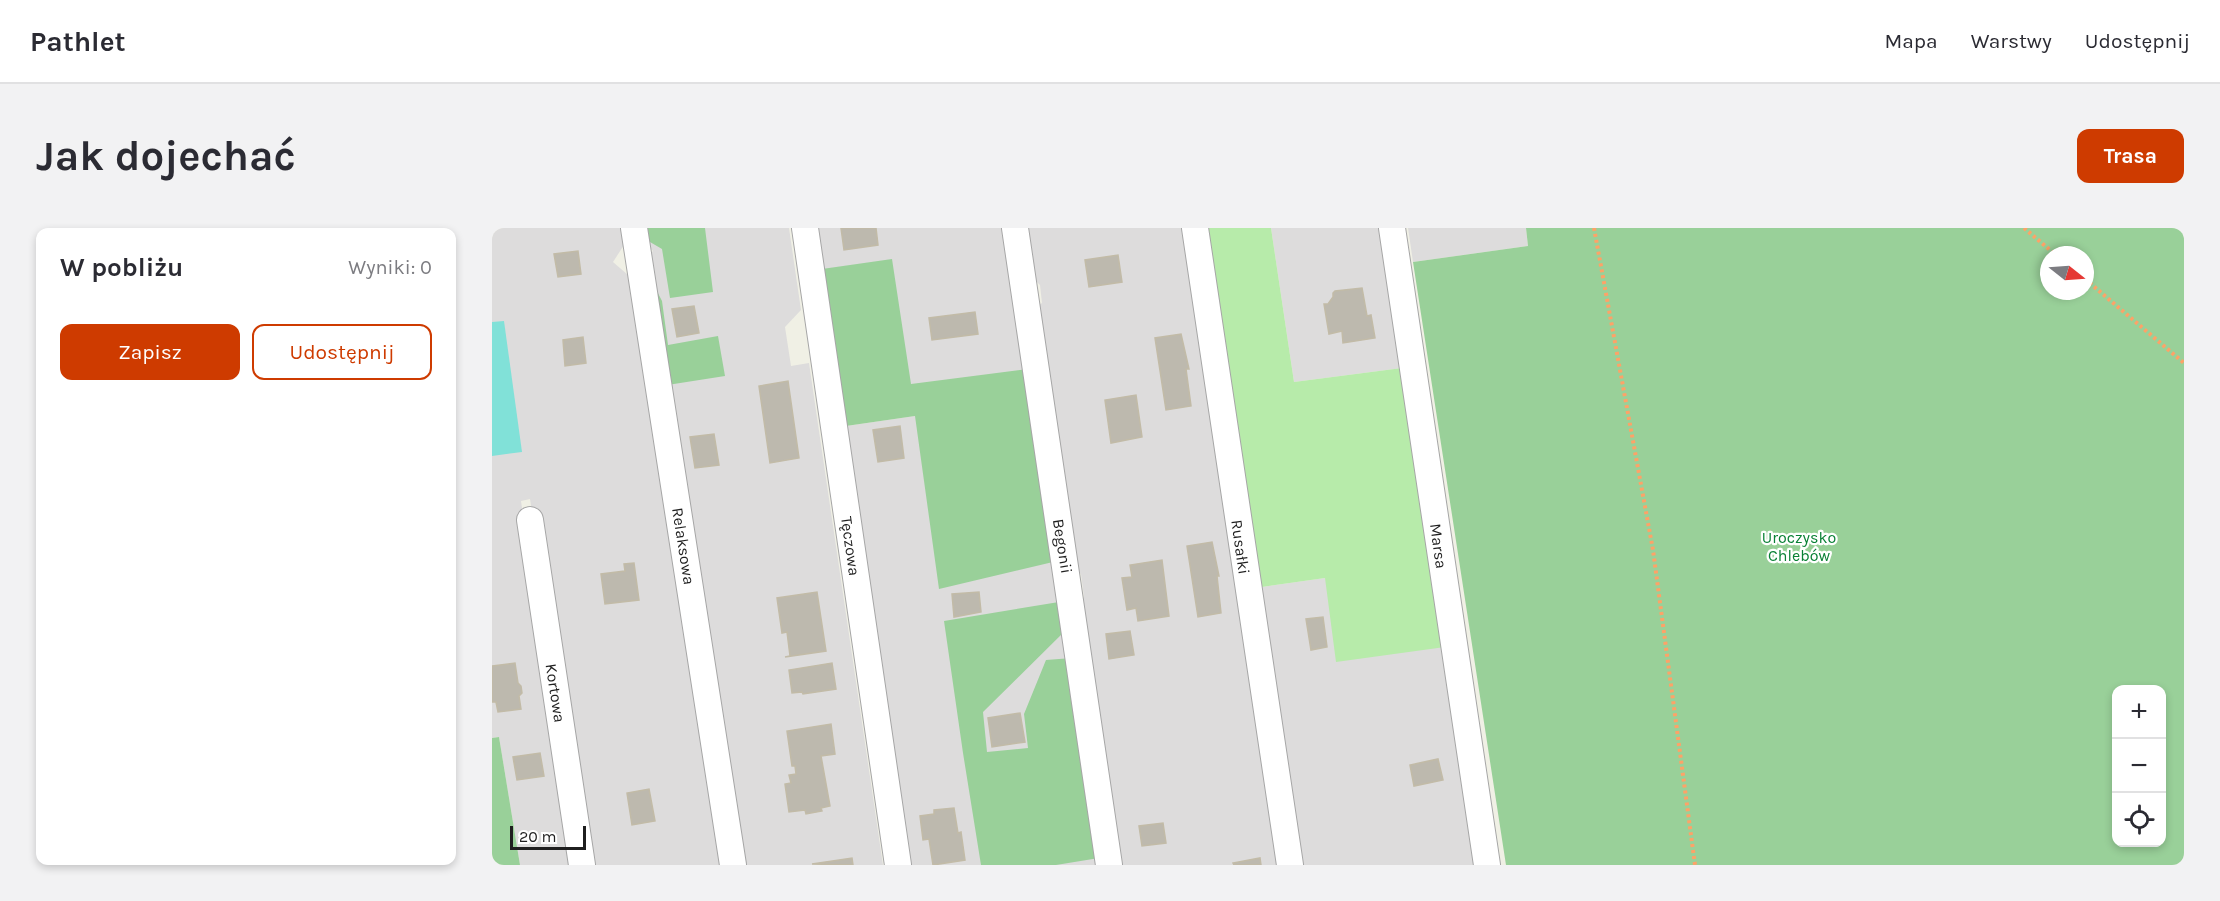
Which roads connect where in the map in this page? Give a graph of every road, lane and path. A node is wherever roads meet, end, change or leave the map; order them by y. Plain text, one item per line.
1 (634, 228) edge
2 (805, 228) edge
3 (1015, 228) edge
4 (1195, 228) edge
5 (1392, 228) edge
6 (1594, 228) edge
7 (2024, 228) edge
8 (2045, 246) edge
9 (2094, 287) edge
10 (2184, 363) edge
11 (530, 520) dead end
12 (582, 865) edge
13 (733, 865) edge
14 (898, 865) edge
15 (1109, 865) edge
16 (1290, 865) edge
17 (1487, 865) edge
18 (1695, 865) edge

1 - 13 street, Relaksowa
2 - 14 street, Tęczowa
3 - 15 street, Begonii
4 - 16 street, Rusałki
5 - 17 street, Marsa
6 - 18 path
7 - 8 path
9 - 10 path
11 - 12 street, Kortowa

